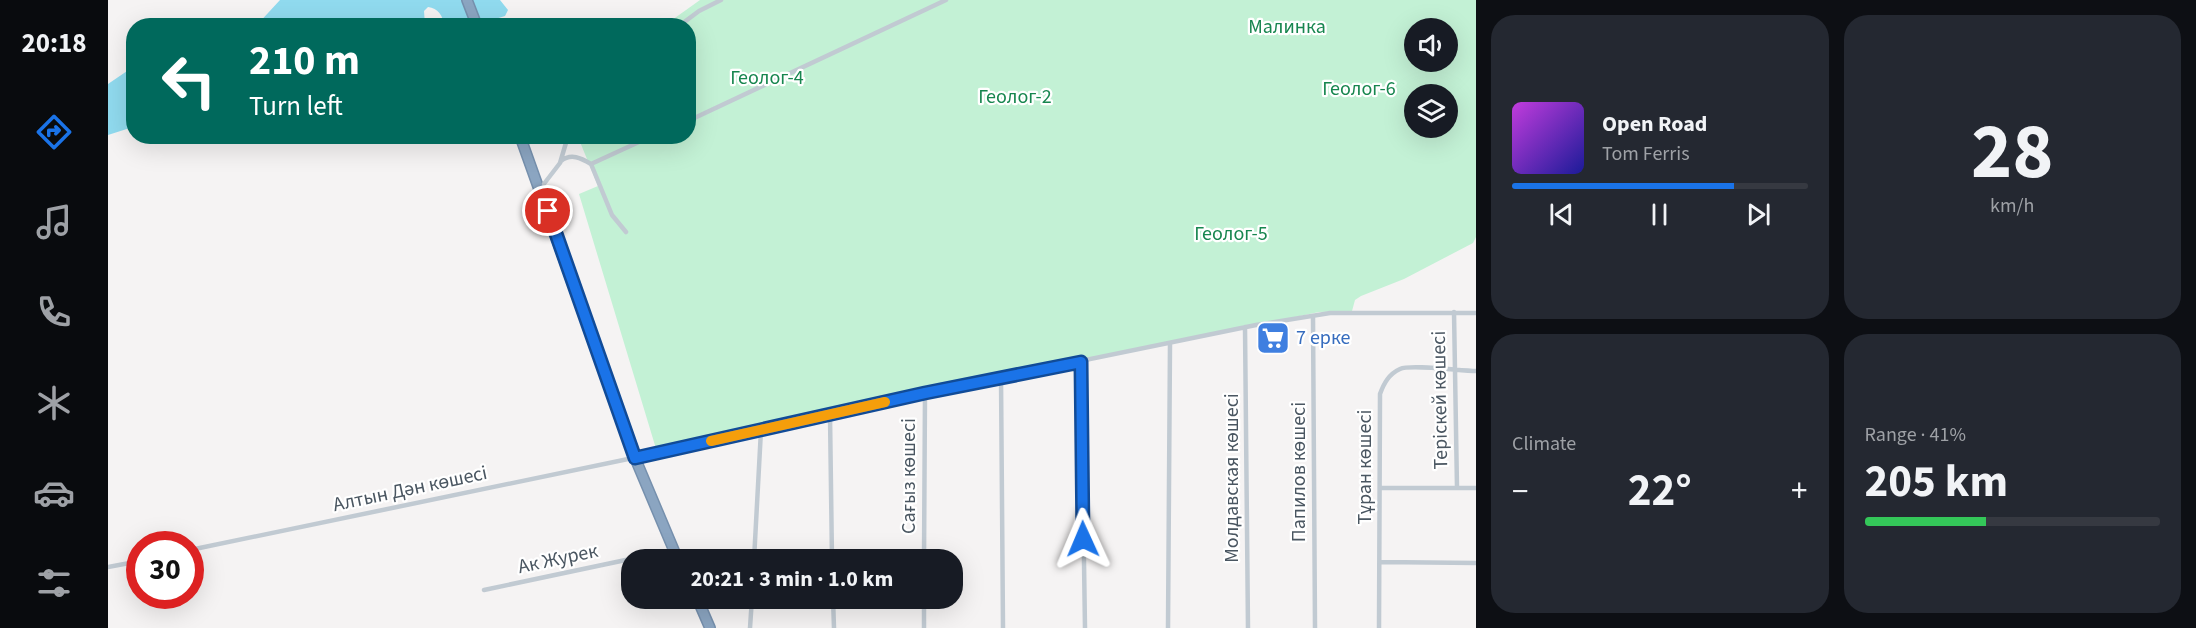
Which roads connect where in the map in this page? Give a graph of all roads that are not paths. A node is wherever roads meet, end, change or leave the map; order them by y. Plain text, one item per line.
1 (467, 0) edge
2 (721, 0) edge
3 (946, 0) edge
4 (474, 18) edge
5 (690, 18) edge
6 (696, 117) edge
7 (523, 144) edge
8 (566, 144) edge
9 (635, 144) edge
10 (560, 163) junction
11 (591, 165) junction
12 (540, 189) junction
13 (626, 232) dead end
14 (1454, 312) junction
15 (1476, 312) edge
16 (1314, 315) junction
17 (1245, 327) junction
18 (1170, 343) junction
19 (1081, 362) junction
20 (1455, 369) junction
21 (1476, 370) edge
22 (1001, 377) junction
23 (925, 393) junction
24 (830, 415) junction
25 (761, 430) junction
26 (635, 458) junction
27 (1380, 488) junction
28 (1456, 488) junction
29 (1476, 488) edge
30 (204, 547) edge
31 (673, 549) edge
32 (755, 549) edge
33 (832, 549) edge
34 (924, 549) edge
35 (621, 561) edge
36 (1380, 562) junction
37 (1476, 563) edge
38 (126, 564) edge
39 (108, 567) edge
40 (484, 590) dead end
41 (702, 609) edge
42 (751, 609) edge
43 (833, 609) edge
44 (924, 609) edge
45 (710, 628) edge
46 (750, 628) edge
47 (834, 628) edge
48 (924, 628) edge
49 (1004, 628) edge
50 (1085, 628) edge
51 (1168, 628) edge
52 (1248, 628) edge
53 (1316, 628) edge
54 (1378, 628) edge

1 - 4 highway
2 - 5 street
3 - 6 street
7 - 12 highway
8 - 10 street
9 - 11 street
10 - 11 street
10 - 12 street
11 - 13 street
12 - 26 highway
14 - 15 street, Алтын Дән көшесі
14 - 16 street, Алтын Дән көшесі
14 - 20 street, Теріскей көшесі
16 - 17 street, Алтын Дән көшесі
16 - 53 street, Папилов көшесі
17 - 18 street, Алтын Дән көшесі
17 - 52 street, Молдавская көшесі
18 - 19 street, Алтын Дән көшесі
18 - 51 street
19 - 22 street, Алтын Дән көшесі
19 - 50 street
20 - 21 street
20 - 27 street, Тұран көшесі
20 - 28 street, Теріскей көшесі
22 - 23 street, Алтын Дән көшесі
22 - 49 street
23 - 24 street, Алтын Дән көшесі
23 - 34 street, Сағыз көшесі
24 - 25 street, Алтын Дән көшесі
24 - 33 street
25 - 26 street, Алтын Дән көшесі
25 - 32 street
26 - 30 street, Алтын Дән көшесі
26 - 31 highway
27 - 28 street
27 - 36 street, Тұран көшесі
28 - 29 street
35 - 40 street, Ак Журек
36 - 37 street
36 - 54 street, Тұран көшесі
38 - 39 street
41 - 45 highway
42 - 46 street
43 - 47 street
44 - 48 street

